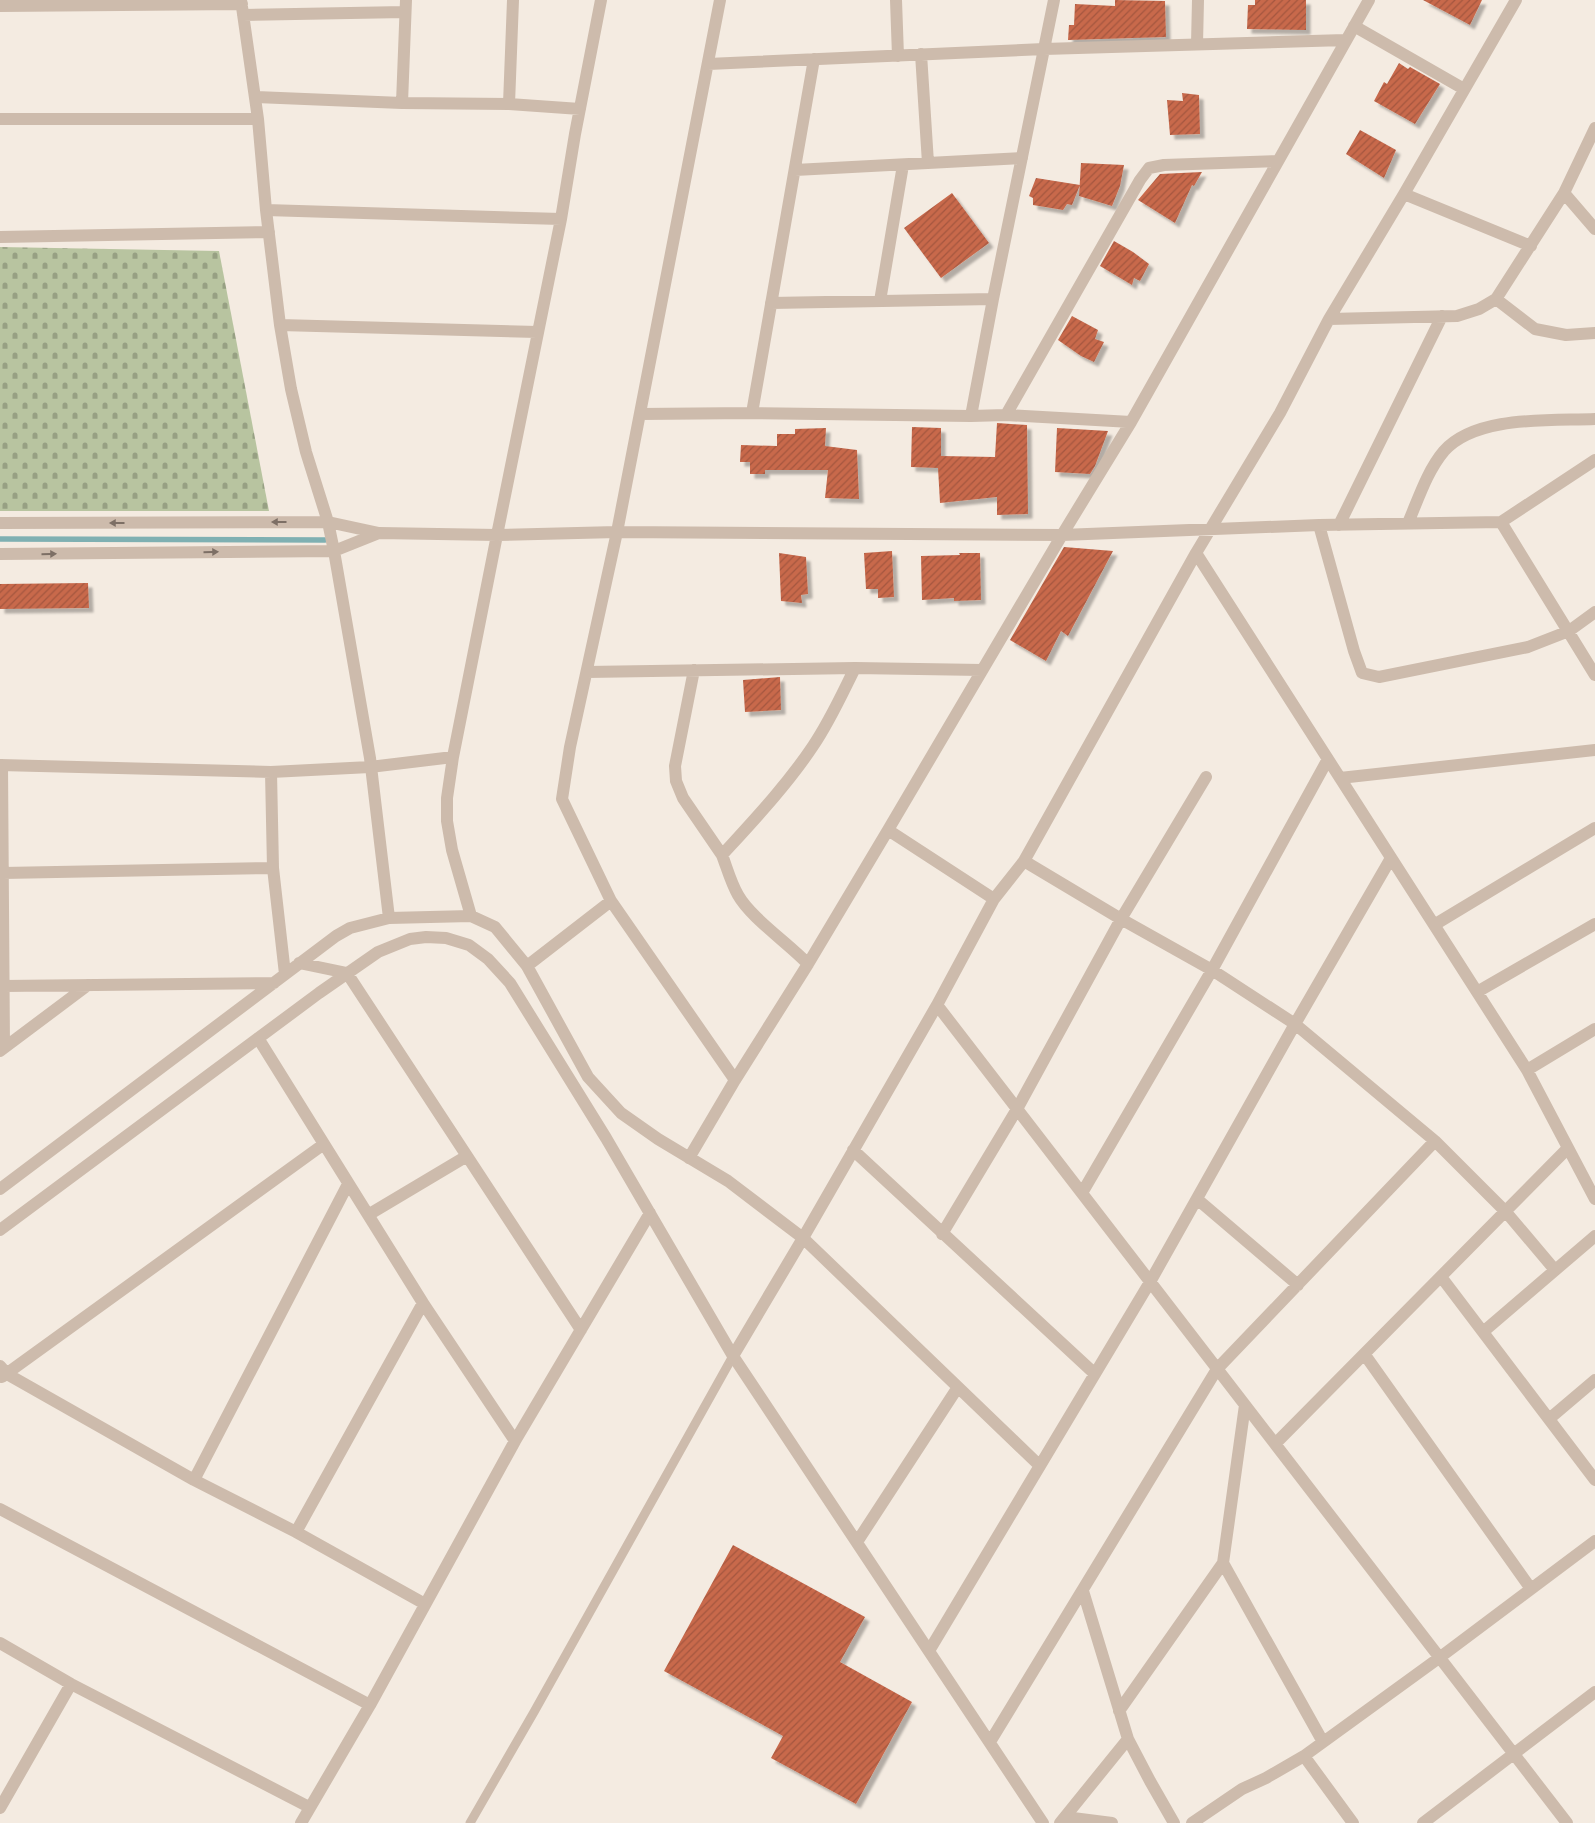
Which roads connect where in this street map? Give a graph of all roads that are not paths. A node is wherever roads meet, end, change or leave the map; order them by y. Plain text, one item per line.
1 (513, 0) edge
2 (601, 0) edge
3 (720, 0) edge
4 (896, 0) edge
5 (1054, 0) edge
6 (1198, 0) edge
7 (1369, 0) edge
8 (1516, 0) edge
9 (20, 3) edge
10 (0, 6) edge
11 (242, 6) edge
12 (405, 6) edge
13 (1354, 26) junction
14 (1345, 40) junction
15 (1197, 44) junction
16 (1044, 49) junction
17 (921, 54) junction
18 (898, 56) junction
19 (814, 59) junction
20 (708, 64) junction
21 (1464, 89) junction
22 (256, 97) junction
23 (402, 103) junction
24 (509, 104) junction
25 (580, 108) junction
26 (0, 119) edge
27 (258, 119) junction
28 (1595, 128) edge
29 (1022, 158) junction
30 (1277, 161) junction
31 (928, 163) junction
32 (902, 164) junction
33 (794, 170) junction
34 (1564, 193) junction
35 (1404, 194) junction
36 (266, 210) junction
37 (561, 219) junction
38 (1595, 229) edge
39 (269, 232) junction
40 (0, 237) edge
41 (1531, 246) junction
42 (993, 299) junction
43 (1496, 299) junction
44 (880, 301) junction
45 (771, 303) junction
46 (1442, 316) junction
47 (1329, 319) junction
48 (280, 325) junction
49 (538, 332) junction
50 (1595, 333) edge
51 (752, 413) junction
52 (640, 414) junction
53 (1006, 415) junction
54 (971, 416) junction
55 (1595, 419) edge
56 (1131, 422) junction
57 (1595, 460) edge
58 (328, 522) junction
59 (1501, 522) junction
60 (0, 523) edge
61 (1408, 523) junction
62 (1319, 525) junction
63 (1339, 525) junction
64 (1210, 530) junction
65 (617, 532) junction
66 (380, 533) junction
67 (497, 535) junction
68 (1062, 535) junction
69 (334, 551) junction
70 (1196, 553) junction
71 (0, 554) edge
72 (1595, 612) edge
73 (1569, 631) junction
74 (855, 668) junction
75 (694, 670) junction
76 (982, 670) junction
77 (587, 672) junction
78 (1595, 676) edge
79 (1595, 750) edge
80 (453, 757) junction
81 (1328, 759) junction
82 (1, 765) edge
83 (370, 767) junction
84 (271, 772) junction
85 (1206, 777) dead end
86 (1340, 778) junction
87 (1595, 828) edge
88 (888, 830) junction
89 (722, 855) junction
90 (1391, 858) junction
91 (1024, 861) junction
92 (273, 868) junction
93 (3, 873) junction
94 (994, 899) junction
95 (611, 901) junction
96 (471, 916) junction
97 (389, 918) junction
98 (1121, 919) junction
99 (1595, 924) edge
100 (1434, 925) junction
101 (299, 963) junction
102 (808, 964) junction
103 (527, 966) junction
104 (1212, 970) junction
105 (347, 973) junction
106 (284, 974) junction
107 (274, 983) junction
108 (88, 985) junction
109 (4, 986) junction
110 (1477, 992) junction
111 (937, 1005) junction
112 (1294, 1024) junction
113 (1595, 1029) edge
114 (258, 1038) junction
115 (2, 1049) edge
116 (1527, 1070) junction
117 (735, 1080) junction
118 (1017, 1109) junction
119 (1435, 1142) junction
120 (324, 1144) junction
121 (1568, 1148) junction
122 (853, 1150) junction
123 (467, 1156) junction
124 (689, 1158) junction
125 (348, 1184) junction
126 (0, 1189) edge
127 (1593, 1192) edge
128 (1082, 1194) junction
129 (1196, 1199) junction
130 (1506, 1212) junction
131 (650, 1213) junction
132 (368, 1215) junction
133 (0, 1230) edge
134 (942, 1234) junction
135 (1595, 1236) edge
136 (803, 1238) junction
137 (1555, 1270) junction
138 (1442, 1278) junction
139 (1150, 1282) junction
140 (1298, 1285) junction
141 (422, 1303) junction
142 (581, 1330) junction
143 (1483, 1332) junction
144 (1365, 1355) junction
145 (733, 1356) junction
146 (1217, 1369) junction
147 (2, 1373) edge
148 (1095, 1374) junction
149 (1595, 1380) edge
150 (958, 1387) junction
151 (1245, 1405) junction
152 (1549, 1418) junction
153 (515, 1441) junction
154 (1275, 1444) junction
155 (1040, 1466) junction
156 (194, 1480) junction
157 (1595, 1480) edge
158 (0, 1509) edge
159 (296, 1532) junction
160 (1595, 1541) edge
161 (857, 1542) junction
162 (1223, 1563) junction
163 (1531, 1589) junction
164 (1083, 1590) junction
165 (425, 1604) junction
166 (0, 1643) edge
167 (929, 1651) junction
168 (1439, 1658) junction
169 (71, 1684) junction
170 (1595, 1692) edge
171 (370, 1705) junction
172 (1119, 1711) junction
173 (1128, 1739) junction
174 (990, 1742) junction
175 (1323, 1742) junction
176 (1514, 1754) junction
177 (1304, 1756) junction
178 (0, 1808) edge
179 (309, 1808) junction
180 (1038, 1820) edge
181 (1062, 1820) edge
182 (301, 1823) edge
183 (470, 1823) edge
184 (1112, 1823) edge
185 (1174, 1823) edge
186 (1192, 1823) edge
187 (1353, 1823) edge
188 (1423, 1823) edge
189 (1567, 1823) edge

1 - 24 street
2 - 25 street
3 - 20 street
4 - 18 street
5 - 16 street
6 - 15 street
7 - 13 street
8 - 21 street
9 - 10 street
9 - 11 street
11 - 12 street
11 - 22 street
12 - 23 street
13 - 14 street
13 - 21 street
14 - 15 street
14 - 30 street
15 - 16 street
16 - 17 street
16 - 29 street
17 - 18 street
17 - 31 street
18 - 19 street
19 - 20 street
19 - 33 street
20 - 52 street
21 - 35 street
22 - 23 street
22 - 27 street
23 - 24 street
24 - 25 street
25 - 37 street
26 - 27 street
27 - 36 street
28 - 34 street
29 - 31 street
29 - 42 street
30 - 53 street
30 - 56 street
31 - 32 street
32 - 33 street
32 - 44 street
33 - 45 street
34 - 38 street
34 - 41 street
35 - 41 street
35 - 47 street
36 - 37 street
36 - 39 street
37 - 49 street
39 - 40 street
39 - 48 street
41 - 43 street
42 - 44 street
42 - 54 street
43 - 46 street
43 - 50 street
44 - 45 street
45 - 51 street
46 - 47 street
46 - 63 street
47 - 64 street
48 - 49 street
48 - 58 street
49 - 67 street
51 - 52 street
51 - 54 street
52 - 65 street
53 - 54 street
53 - 56 street
55 - 61 street
56 - 68 street
57 - 59 street
58 -> 60 street
58 - 66 street
58 - 69 street
59 - 61 street
59 - 73 street
61 - 63 street
62 - 63 street
62 - 64 street
62 - 73 street
64 - 68 street
64 - 70 street
65 - 67 street
65 - 68 street
65 - 77 street
66 - 67 street
66 - 69 street
67 - 80 street
68 - 76 street
71 -> 69 street
69 - 83 street
70 - 81 street
70 - 91 street
72 - 73 street
73 - 78 street
74 - 75 street
74 - 76 street
74 - 89 street
75 - 77 street
75 - 89 street
76 - 88 street
77 - 95 street
79 - 86 street
80 - 83 street
80 - 96 street
81 - 86 street
81 - 104 street
82 - 84 street
82 - 93 street
83 - 84 street
83 - 97 street
84 - 92 street
85 - 98 street
86 - 90 street
87 - 100 street
88 - 94 street
88 - 102 street
89 - 102 street
90 - 100 street
90 - 112 street
91 - 94 street
91 - 98 street
92 - 93 street
92 - 106 street
93 - 109 street
94 - 111 street
95 - 103 street
95 - 117 street
96 - 97 street
96 - 103 street
97 - 101 street
98 - 104 street
98 - 118 street
99 - 110 street
100 - 110 street
101 - 105 street
101 - 106 street
102 - 117 street
103 - 124 street
104 - 112 street
104 - 128 street
105 - 114 street
105 - 123 street
105 - 131 street
106 - 107 street
107 - 108 street
107 - 126 street
108 - 109 street
108 - 115 street
109 - 115 street
110 - 116 street
111 - 118 street
111 - 122 street
112 - 119 street
112 - 129 street
113 - 116 street
114 - 120 street
114 - 133 street
116 - 121 street
117 - 124 street
118 - 128 street
118 - 134 street
119 - 130 street
119 - 140 street
120 - 125 street
120 - 147 street
121 - 127 street
121 - 130 street
122 - 134 street
122 - 136 street
123 - 132 street
123 - 142 street
124 - 136 street
125 - 132 street
125 - 156 street
128 - 139 street
129 - 139 street
129 - 140 street
130 - 137 street
130 - 138 street
131 - 142 street
131 - 145 street
132 - 141 street
134 - 148 street
135 - 137 street
136 - 145 street
136 - 150 street
137 - 143 street
138 - 143 street
138 - 144 street
139 - 146 street
139 - 148 street
140 - 146 street
141 - 153 street
141 - 159 street
142 - 153 street
143 - 152 street
144 - 154 street
144 - 163 street
145 - 161 street
145 - 183 lane
146 - 151 street
146 - 164 street
147 - 156 street
148 - 155 street
149 - 152 street
150 - 155 street
150 - 161 street
151 - 154 street
151 - 162 street
152 - 157 street
153 - 165 street
154 - 168 street
155 - 167 street
156 - 159 street
158 - 171 street
159 - 165 street
160 - 163 street
161 - 167 street
162 - 172 street
162 - 175 street
163 - 168 street
164 - 172 street
164 - 174 street
165 - 171 street
166 - 169 street
167 - 174 street
168 - 175 street
168 - 176 street
169 - 178 street
169 - 179 street
170 - 176 street
171 - 179 street
172 - 173 street
173 - 181 street
173 - 185 street
174 - 180 street
175 - 177 street
176 - 188 street
176 - 189 street
177 - 186 street
177 - 187 street
179 - 182 street
181 - 184 street

